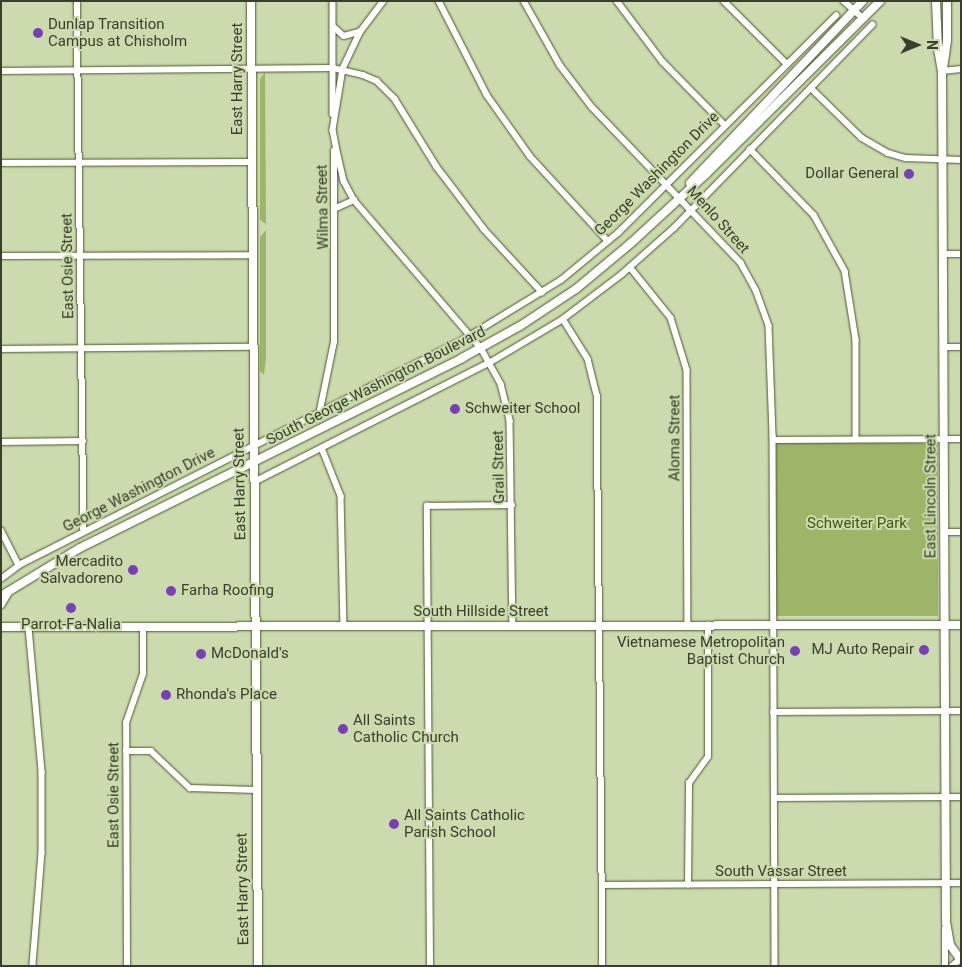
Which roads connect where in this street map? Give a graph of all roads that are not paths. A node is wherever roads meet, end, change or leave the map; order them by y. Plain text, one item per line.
1 (77, 1) edge
2 (251, 1) edge
3 (333, 1) edge
4 (384, 1) edge
5 (439, 1) edge
6 (524, 1) edge
7 (617, 1) edge
8 (724, 1) edge
9 (844, 1) edge
10 (864, 1) edge
11 (880, 1) edge
12 (936, 1) edge
13 (947, 1) edge
14 (854, 11) junction
15 (836, 16) dead end
16 (863, 18) junction
17 (333, 24) junction
18 (872, 25) dead end
19 (361, 31) junction
20 (787, 64) junction
21 (333, 68) junction
22 (251, 69) junction
23 (343, 69) junction
24 (961, 69) edge
25 (1, 71) edge
26 (78, 71) junction
27 (942, 71) junction
28 (811, 88) junction
29 (725, 125) junction
30 (333, 130) junction
31 (750, 149) junction
32 (942, 160) junction
33 (961, 160) edge
34 (252, 162) junction
35 (1, 163) edge
36 (79, 163) junction
37 (668, 184) junction
38 (680, 196) junction
39 (354, 200) junction
40 (336, 208) junction
41 (692, 209) junction
42 (608, 241) junction
43 (942, 254) junction
44 (961, 254) edge
45 (251, 255) junction
46 (1, 256) edge
47 (80, 256) junction
48 (630, 267) junction
49 (542, 292) junction
50 (563, 319) junction
51 (470, 336) junction
52 (943, 347) junction
53 (961, 347) edge
54 (81, 348) junction
55 (251, 348) junction
56 (480, 348) junction
57 (1, 349) edge
58 (489, 363) junction
59 (320, 410) junction
60 (944, 439) junction
61 (961, 439) edge
62 (773, 440) junction
63 (856, 440) junction
64 (83, 441) junction
65 (1, 442) edge
66 (254, 445) junction
67 (322, 448) junction
68 (254, 463) junction
69 (254, 482) junction
70 (512, 505) junction
71 (1, 530) edge
72 (84, 531) junction
73 (944, 532) junction
74 (961, 532) edge
75 (19, 565) junction
76 (1, 579) edge
77 (4, 594) edge
78 (1, 604) edge
79 (773, 625) junction
80 (945, 625) junction
81 (961, 625) edge
82 (427, 626) junction
83 (513, 626) junction
84 (601, 626) junction
85 (688, 626) junction
86 (708, 626) junction
87 (1, 627) edge
88 (344, 627) junction
89 (30, 628) junction
90 (143, 628) junction
91 (255, 628) junction
92 (946, 711) junction
93 (961, 711) edge
94 (773, 712) junction
95 (126, 750) junction
96 (256, 790) junction
97 (961, 797) edge
98 (774, 798) junction
99 (947, 798) junction
100 (774, 884) junction
101 (945, 884) junction
102 (961, 884) edge
103 (602, 885) junction
104 (688, 885) junction
105 (946, 922) junction
106 (960, 960) edge
107 (33, 966) edge
108 (128, 966) edge
109 (258, 966) edge
110 (430, 966) edge
111 (603, 966) edge
112 (775, 966) edge
113 (945, 966) edge
114 (952, 966) edge

1 - 26 street, East Osie Street
2 - 22 street, East Harry Street
3 - 17 street, Wilma Street
4 - 19 street
5 - 42 street
6 - 37 street, Menlo Street
7 - 29 street
8 - 20 street
9 - 14 street
10 - 14 street, South George Washington Boulevard
11 - 16 street, South George Washington Boulevard
12 - 27 street, East Lincoln Street
13 - 27 street, East Lincoln Street
14 - 16 street
14 - 38 street, South George Washington Boulevard
15 - 20 street, George Washington Drive
16 - 38 street, South George Washington Boulevard
17 - 19 street
17 - 21 street, Wilma Street
18 - 28 street
19 - 23 street
20 - 29 street, George Washington Drive
21 - 22 street
21 - 23 street
21 - 30 street, Wilma Street
22 - 26 street
22 - 34 street, East Harry Street
23 - 30 street
23 - 49 street
24 - 27 street
25 - 26 street
26 - 36 street, East Osie Street
27 - 32 street, East Lincoln Street
28 - 31 street
28 - 32 street
29 - 37 street, George Washington Drive
30 - 39 street, Grail Street
30 - 40 street, Wilma Street
31 - 41 street
31 - 63 street
32 - 33 street
32 - 43 street, East Lincoln Street
34 - 36 street
34 - 45 street, East Harry Street
35 - 36 street
36 - 47 street, East Osie Street
37 - 38 street, Menlo Street
37 - 42 street, George Washington Drive
38 - 41 street, Menlo Street
38 - 56 street, South George Washington Boulevard
39 - 40 street
39 - 51 street, Grail Street
40 - 59 street, Wilma Street
41 - 48 street
41 - 62 street, Menlo Street
42 - 49 street, George Washington Drive
43 - 44 street
43 - 52 street, East Lincoln Street
45 - 47 street
45 - 55 street, East Harry Street
46 - 47 street
47 - 54 street, East Osie Street
48 - 50 street
48 - 85 street, Aloma Street
49 - 51 street, George Washington Drive
50 - 58 street
50 - 84 street
51 - 56 street, Grail Street
51 - 59 street, George Washington Drive
52 - 53 street
52 - 60 street, East Lincoln Street
54 - 55 street
54 - 57 street
54 - 64 street, East Osie Street
55 - 66 street, East Harry Street
56 - 58 street, Grail Street
56 - 68 street, South George Washington Boulevard
58 - 67 street
58 - 70 street, Grail Street
59 - 66 street, George Washington Drive
60 - 61 street
60 - 63 street
60 - 73 street, East Lincoln Street
62 - 63 street
62 - 79 street, Menlo Street
64 - 65 street
64 - 72 street, East Osie Street
66 - 68 street, East Harry Street
66 - 72 street, George Washington Drive
67 - 69 street
67 - 88 street
68 - 69 street, East Harry Street
68 - 77 street, South George Washington Boulevard
69 - 91 street, East Harry Street
70 - 82 street
70 - 83 street, Grail Street
71 - 75 street
72 - 75 street, George Washington Drive
73 - 74 street
73 - 80 street, East Lincoln Street
75 - 76 street, George Washington Drive
77 - 78 street, South George Washington Boulevard
79 - 80 street, South Hillside Street
79 - 86 street, South Hillside Street
79 - 94 street, Menlo Street
80 - 81 street, South Hillside Street
80 - 92 street, East Lincoln Street
82 - 83 street, South Hillside Street
82 - 88 street, South Hillside Street
82 - 110 street
83 - 84 street, South Hillside Street
84 - 85 street, South Hillside Street
84 - 103 street
85 - 86 street, South Hillside Street
86 - 104 street
87 - 89 street, South Hillside Street
88 - 91 street, South Hillside Street
89 - 90 street, South Hillside Street
89 - 107 street
90 - 91 street, South Hillside Street
90 - 95 street, East Osie Street
91 - 96 street, East Harry Street
92 - 93 street
92 - 94 street
92 - 99 street, East Lincoln Street
94 - 98 street, Menlo Street
95 - 96 street
95 - 108 street, East Osie Street
96 - 109 street, East Harry Street
97 - 99 street
98 - 99 street
98 - 100 street, Menlo Street
99 - 101 street, East Lincoln Street
100 - 101 street, South Vassar Street
100 - 104 street, South Vassar Street
100 - 112 street, Menlo Street
101 - 102 street, South Vassar Street
101 - 105 street, East Lincoln Street
103 - 104 street, South Vassar Street
103 - 111 street
105 - 106 street, East Lincoln Street
105 - 113 street, East Lincoln Street
106 - 114 street

